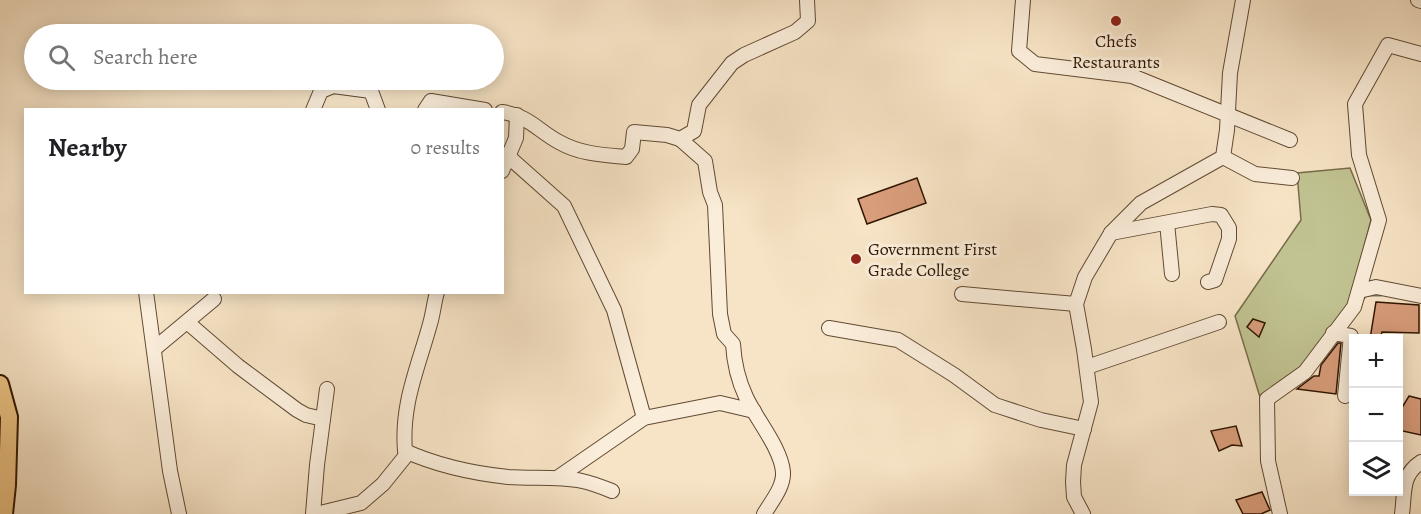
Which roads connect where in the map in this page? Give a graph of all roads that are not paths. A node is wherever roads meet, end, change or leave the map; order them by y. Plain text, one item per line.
1 (807, 0) edge
2 (1023, 0) edge
3 (1239, 2) edge
4 (1421, 54) edge
5 (323, 90) edge
6 (363, 90) edge
7 (314, 108) edge
8 (377, 108) edge
9 (426, 108) edge
10 (473, 108) edge
11 (504, 112) edge
12 (518, 115) junction
13 (1228, 115) junction
14 (680, 139) junction
15 (1290, 140) dead end
16 (1223, 157) junction
17 (510, 158) junction
18 (504, 168) edge
19 (1292, 178) dead end
20 (1167, 223) junction
21 (1110, 233) junction
22 (1172, 274) dead end
23 (1208, 282) dead end
24 (1359, 291) junction
25 (146, 294) edge
26 (437, 294) edge
27 (962, 294) dead end
28 (1421, 296) edge
29 (214, 299) dead end
30 (1076, 304) junction
31 (187, 322) junction
32 (1219, 322) dead end
33 (829, 328) dead end
34 (1333, 333) junction
35 (154, 349) junction
36 (1087, 367) junction
37 (0, 384) edge
38 (327, 389) dead end
39 (1346, 396) dead end
40 (754, 411) junction
41 (644, 418) junction
42 (323, 419) junction
43 (1083, 429) junction
44 (408, 453) junction
45 (1421, 462) edge
46 (557, 478) junction
47 (612, 491) dead end
48 (4, 514) edge
49 (179, 514) edge
50 (315, 514) edge
51 (764, 514) edge
52 (1083, 514) edge
53 (1280, 514) edge
54 (1402, 514) edge

1 - 14 street
2 - 13 street
3 - 13 street
4 - 24 street
5 - 7 street
6 - 8 street
9 - 10 street
11 - 12 street
12 - 14 street
12 - 17 street
13 - 15 street
13 - 16 street
14 - 40 street
16 - 19 street
16 - 21 street
17 - 18 street
17 - 41 street
20 - 21 street
20 - 22 street
20 - 23 street
21 - 30 street
24 - 28 street
24 - 34 street
25 - 35 street
26 - 44 street
27 - 30 street
29 - 31 street
30 - 36 street
31 - 35 street
31 - 42 street
32 - 36 street
33 - 43 street
34 - 39 street
34 - 53 street
35 - 49 street
36 - 43 street
37 - 48 main road
38 - 42 street
40 - 41 street
40 - 51 street
41 - 46 street
42 - 50 street
43 - 52 street
44 - 46 street
44 - 50 street
45 - 54 street
46 - 47 street

